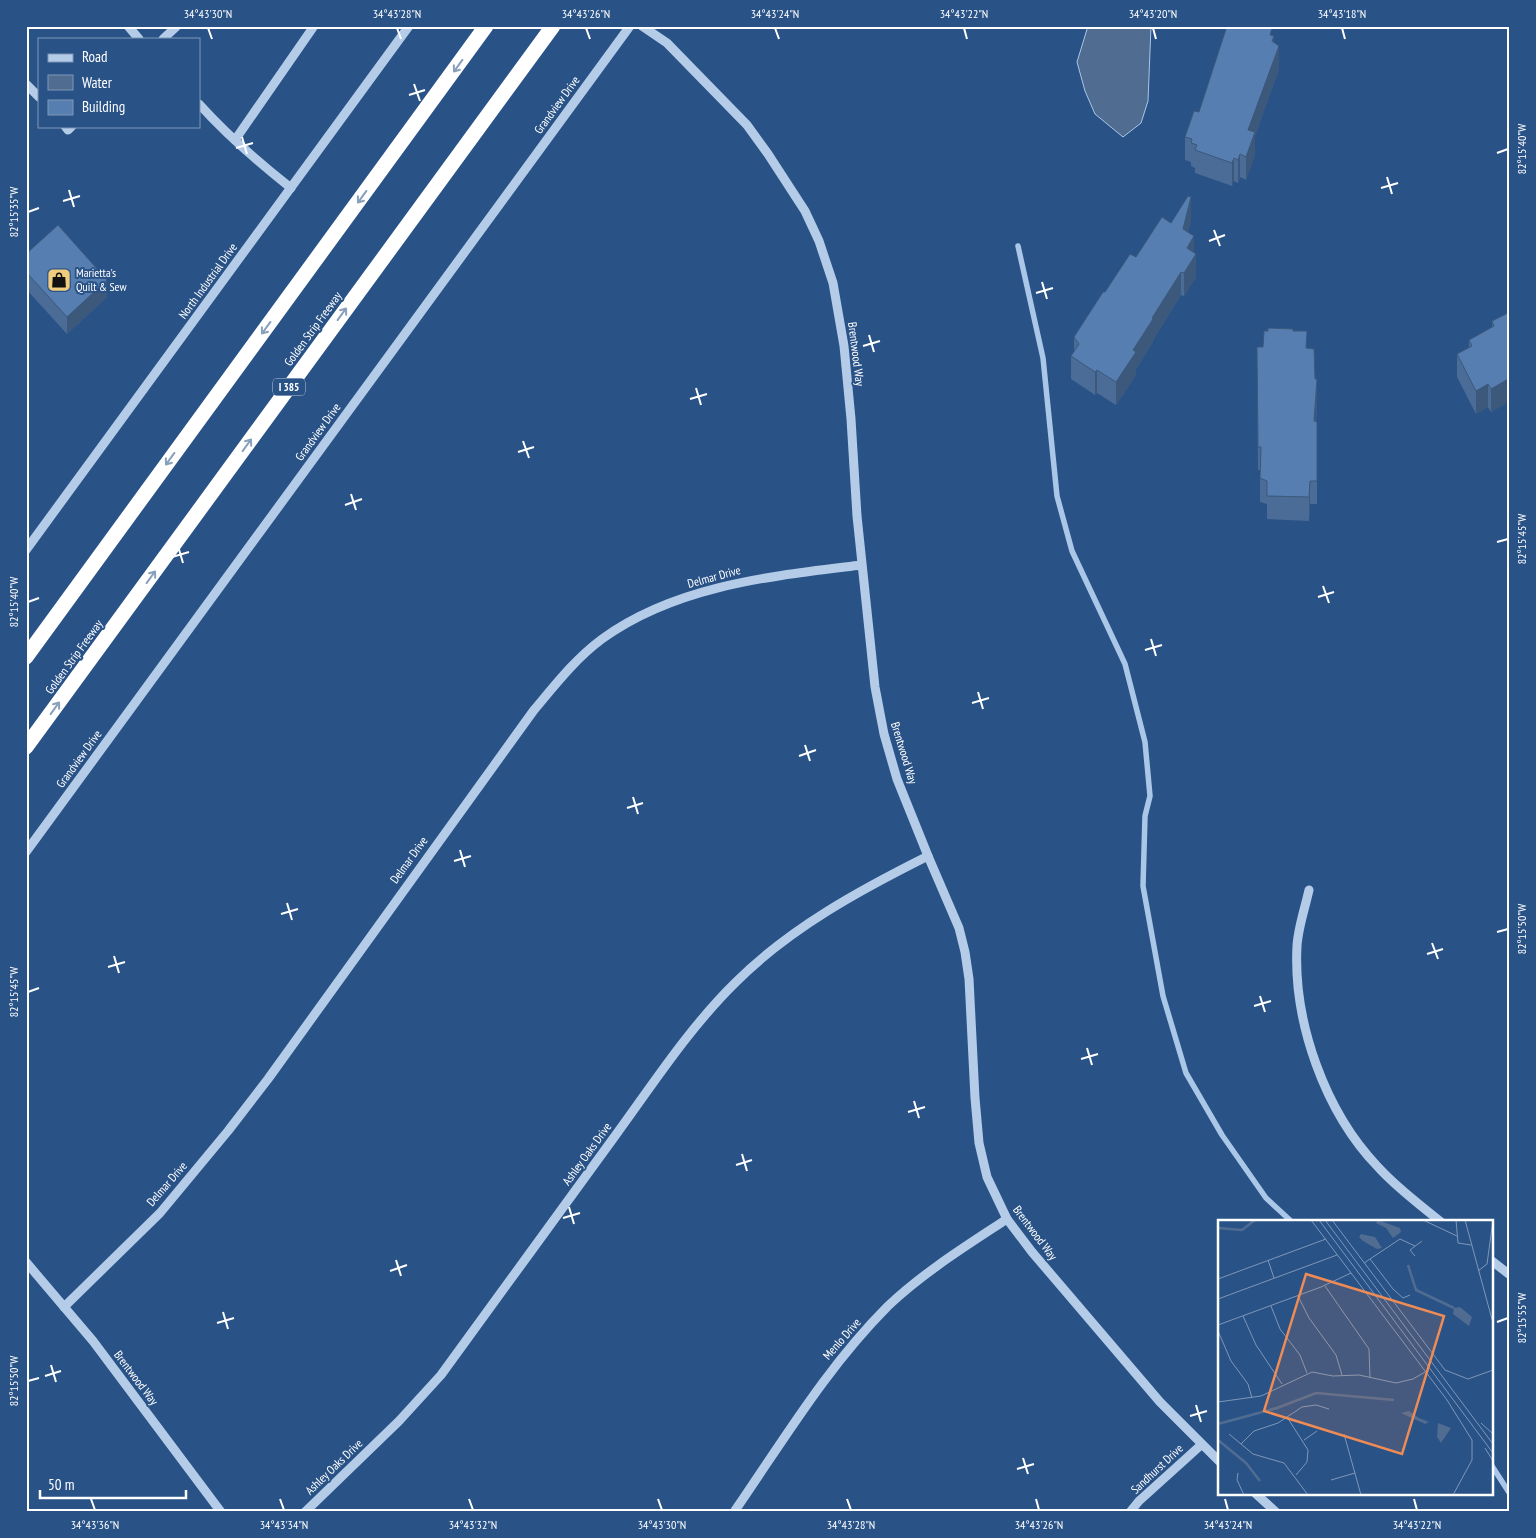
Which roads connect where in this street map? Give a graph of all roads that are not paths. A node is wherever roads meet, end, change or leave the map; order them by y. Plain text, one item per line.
1 (128, 26) edge
2 (177, 26) edge
3 (314, 26) edge
4 (409, 26) edge
5 (486, 26) edge
6 (553, 26) edge
7 (630, 26) edge
8 (642, 26) edge
9 (138, 38) edge
10 (165, 38) edge
11 (26, 84) edge
12 (38, 97) edge
13 (200, 105) edge
14 (235, 140) junction
15 (291, 188) junction
16 (26, 550) edge
17 (862, 565) junction
18 (26, 657) edge
19 (26, 747) edge
20 (26, 852) edge
21 (928, 856) junction
22 (1309, 890) dead end
23 (1007, 1219) junction
24 (1438, 1220) edge
25 (26, 1262) edge
26 (1494, 1263) edge
27 (1510, 1275) edge
28 (64, 1307) junction
29 (1201, 1445) junction
30 (1218, 1460) edge
31 (1258, 1496) edge
32 (221, 1512) edge
33 (305, 1512) edge
34 (734, 1512) edge
35 (1130, 1512) edge
36 (1276, 1512) edge

1 - 9 street
2 - 10 street
3 - 14 street
4 - 15 street, North Industrial Drive
5 -> 18 highway
19 -> 6 highway, Golden Strip Freeway / I 385
7 - 20 street, Grandview Drive
8 - 17 street, Brentwood Way
11 - 12 street
13 - 14 street
14 - 15 street
15 - 16 street, North Industrial Drive
17 - 21 street, Brentwood Way
17 - 28 street, Delmar Drive
21 - 23 street, Brentwood Way
21 - 33 street, Ashley Oaks Drive
22 - 24 street
23 - 29 street, Brentwood Way
23 - 34 street, Menlo Drive
25 - 28 street, Brentwood Way
26 - 27 street
28 - 32 street, Brentwood Way
29 - 30 street, Brentwood Way
29 - 35 street, Sandhurst Drive
31 - 36 street

